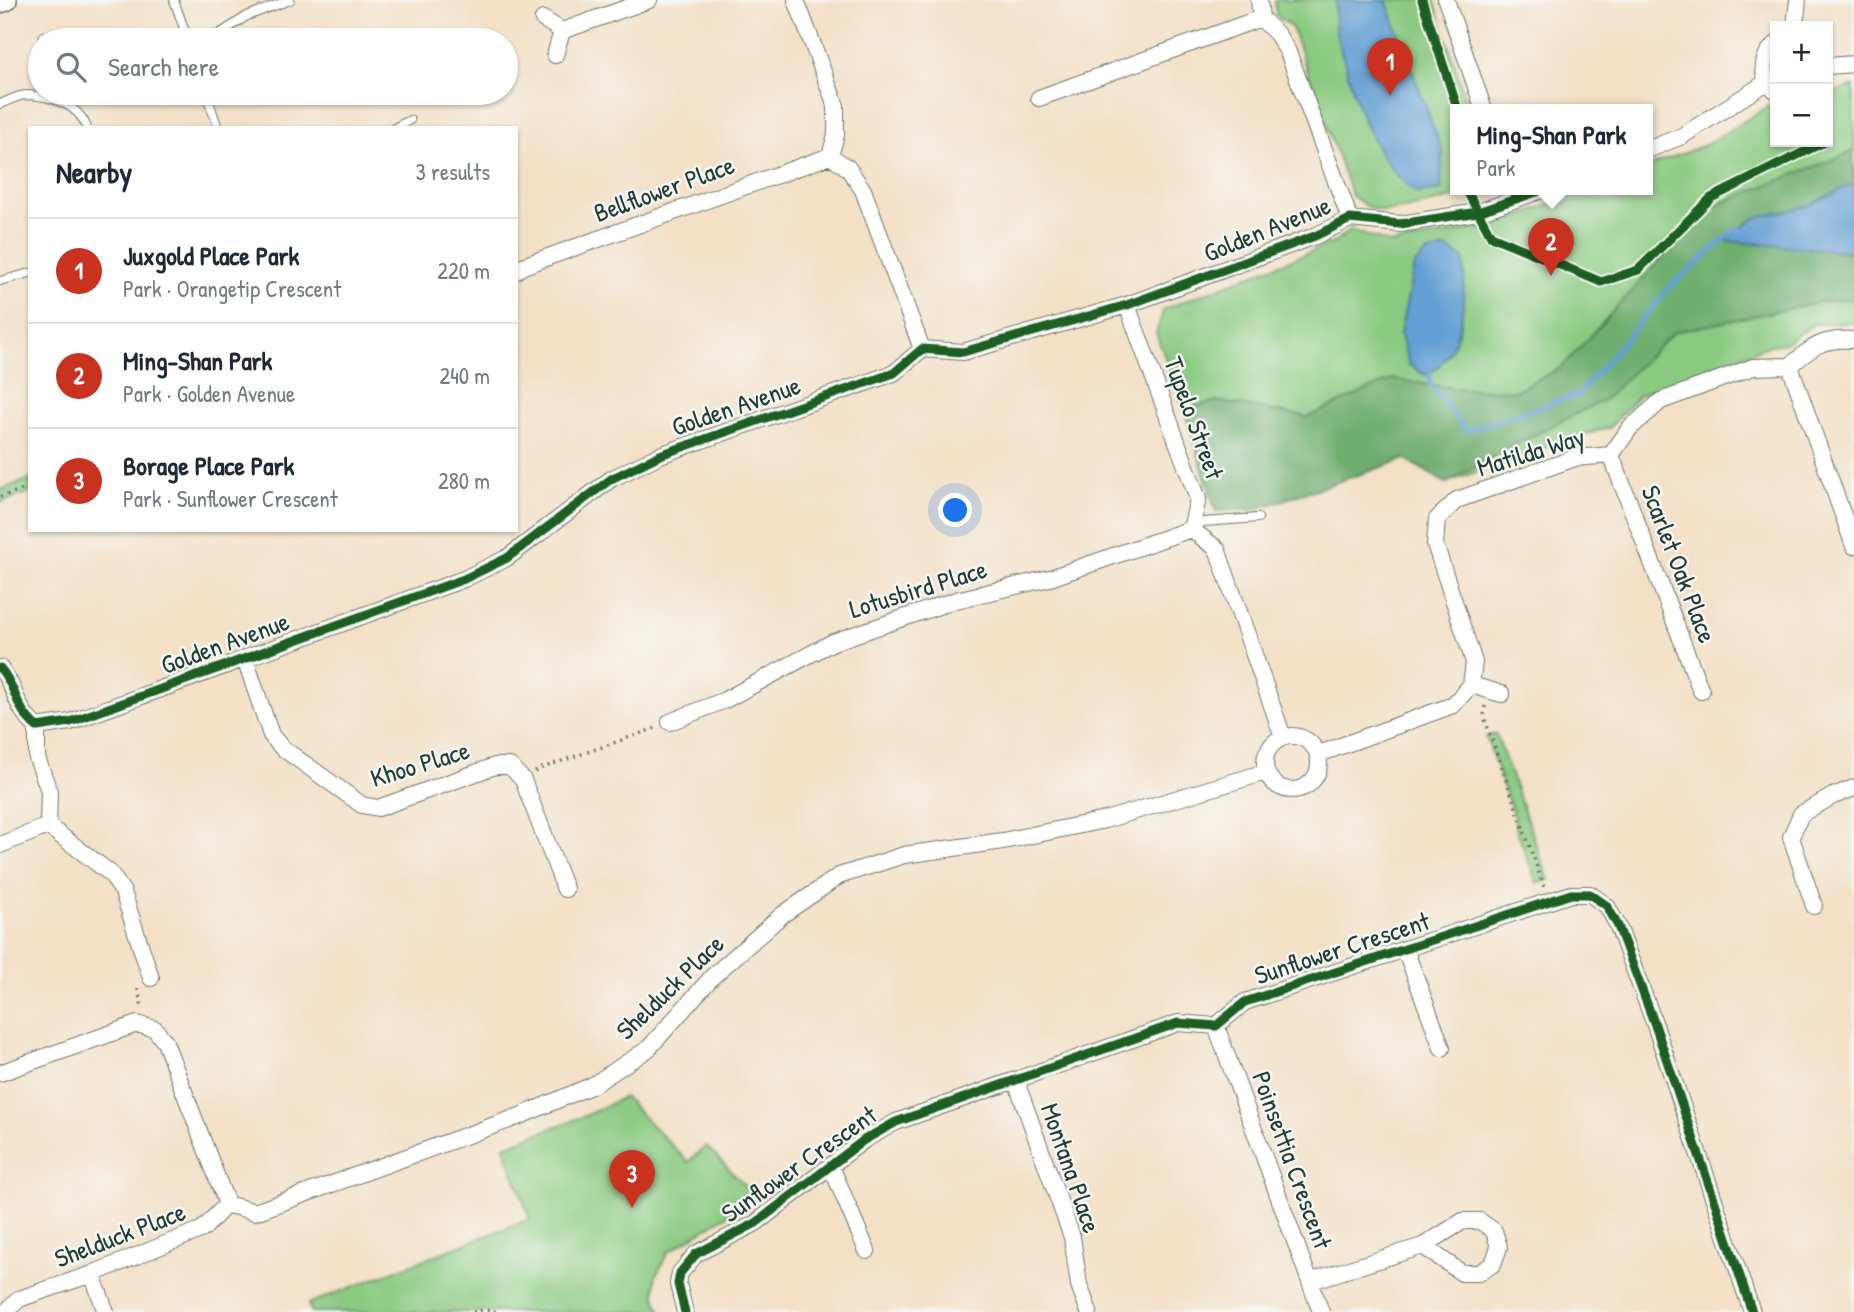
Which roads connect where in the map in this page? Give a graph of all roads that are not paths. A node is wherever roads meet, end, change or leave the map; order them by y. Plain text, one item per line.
1 (6, 0) edge
2 (174, 0) edge
3 (290, 0) edge
4 (649, 0) edge
5 (796, 0) edge
6 (1259, 0) edge
7 (1446, 0) edge
8 (1798, 0) edge
9 (0, 2) edge
10 (1261, 18) junction
11 (543, 19) dead end
12 (1796, 21) edge
13 (184, 28) edge
14 (228, 28) edge
15 (562, 31) junction
16 (1770, 50) edge
17 (555, 55) dead end
18 (1854, 64) edge
19 (1833, 66) edge
20 (1770, 83) edge
21 (1770, 87) edge
22 (28, 96) edge
23 (1039, 98) dead end
24 (0, 104) edge
25 (1482, 104) edge
26 (68, 105) edge
27 (210, 105) edge
28 (410, 120) dead end
29 (86, 126) edge
30 (217, 126) edge
31 (398, 126) edge
32 (1653, 148) edge
33 (830, 156) junction
34 (1514, 195) edge
35 (1350, 219) junction
36 (518, 270) edge
37 (28, 274) edge
38 (0, 281) edge
39 (1127, 305) junction
40 (1854, 340) edge
41 (922, 349) junction
42 (1790, 366) junction
43 (1611, 455) junction
44 (1258, 518) dead end
45 (1191, 529) junction
46 (1854, 546) edge
47 (245, 659) junction
48 (0, 668) edge
49 (1471, 685) junction
50 (1701, 691) dead end
51 (1494, 692) road end
52 (670, 722) road end
53 (37, 727) junction
54 (1283, 737) junction
55 (1319, 754) junction
56 (1266, 772) junction
57 (1854, 788) edge
58 (48, 826) junction
59 (0, 845) edge
60 (565, 889) dead end
61 (1814, 906) dead end
62 (1405, 949) junction
63 (151, 978) road end
64 (1216, 1026) junction
65 (1442, 1048) dead end
66 (0, 1073) edge
67 (1016, 1082) junction
68 (831, 1166) junction
69 (227, 1204) junction
70 (1423, 1246) junction
71 (867, 1251) dead end
72 (92, 1274) junction
73 (1311, 1281) junction
74 (6, 1312) edge
75 (106, 1312) edge
76 (685, 1312) edge
77 (1088, 1312) edge
78 (1321, 1312) edge
79 (1752, 1312) edge

1 - 9 street
2 - 13 lane
3 - 14 lane
4 - 15 street
5 - 33 street
6 - 10 street
7 - 25 street
8 - 12 street
10 - 23 street
10 - 35 street
11 - 15 street
15 - 17 street
16 - 20 street
18 - 19 street
21 - 32 street
22 - 24 lane
26 - 29 lane
27 - 30 lane
28 - 31 lane
33 - 36 street, Bellflower Place
33 - 41 street
34 - 35 street, Golden Avenue
35 - 39 street, Golden Avenue
37 - 38 lane
39 - 41 street, Golden Avenue
39 - 45 street, Tupelo Street
40 - 42 street
41 - 47 street, Golden Avenue
42 - 43 street, Matilda Way
42 - 46 street
43 - 49 street, Matilda Way
43 - 50 street, Scarlet Oak Place
44 - 45 lane
45 - 52 street, Lotusbird Place
45 - 54 street
47 - 53 street, Golden Avenue
47 - 60 street, Khoo Place
48 - 53 street
49 - 51 street
49 - 55 street
53 - 58 street
54 - 55 street
54 - 56 street
55 - 56 street
56 - 69 street, Shelduck Place
57 - 61 street
58 - 59 street
58 - 63 street
62 - 64 street, Sunflower Crescent
62 - 65 street
62 - 79 street, Sunflower Crescent
64 - 67 street, Sunflower Crescent
64 - 73 street, Poinsettia Crescent
66 - 69 street
67 - 68 street, Sunflower Crescent
67 - 77 street, Montana Place
68 - 71 street
68 - 76 street, Sunflower Crescent
69 - 72 street, Shelduck Place
70 - 70 street
70 - 73 street
72 - 74 street, Shelduck Place
72 - 75 street
73 - 78 street, Poinsettia Crescent

